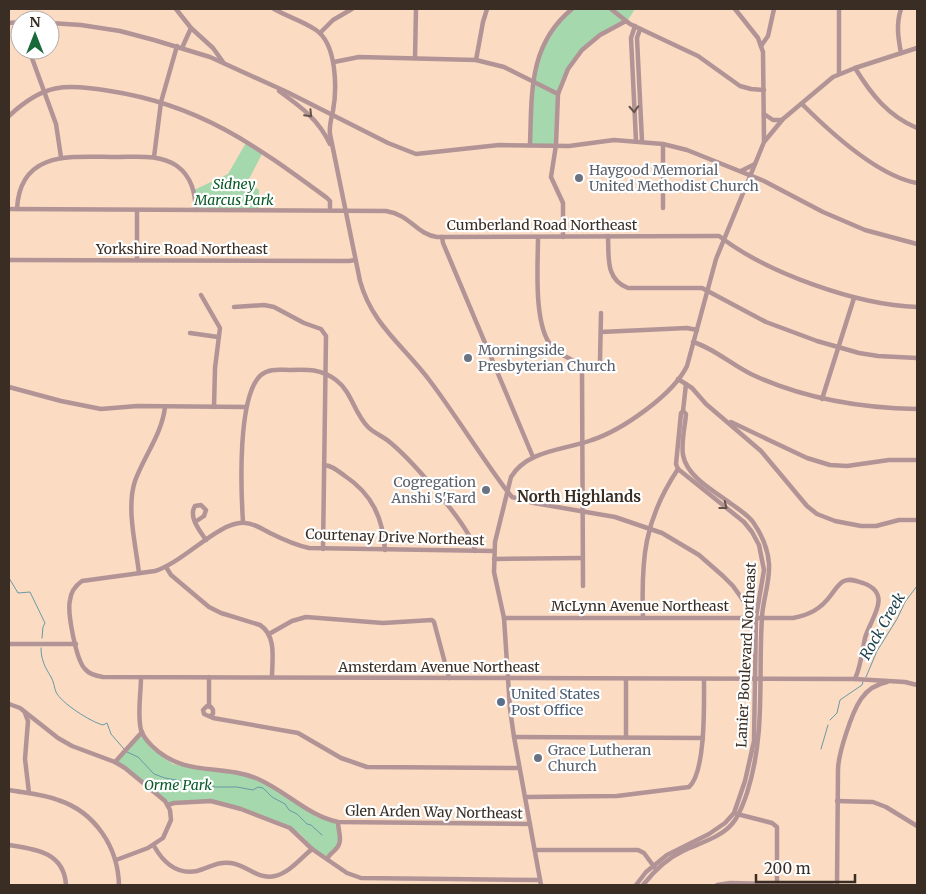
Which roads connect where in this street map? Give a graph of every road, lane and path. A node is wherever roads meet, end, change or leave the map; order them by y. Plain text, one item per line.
1 (176, 9) edge
2 (274, 9) edge
3 (352, 9) edge
4 (416, 9) edge
5 (487, 9) edge
6 (572, 9) edge
7 (611, 9) edge
8 (736, 9) edge
9 (774, 9) edge
10 (839, 9) edge
11 (901, 9) edge
12 (626, 21) junction
13 (60, 24) edge
14 (634, 26) junction
15 (191, 28) junction
16 (640, 29) junction
17 (320, 33) junction
18 (209, 45) junction
19 (177, 46) junction
20 (761, 46) junction
21 (182, 48) junction
22 (917, 48) edge
23 (901, 53) junction
24 (210, 57) junction
25 (415, 58) junction
26 (33, 60) edge
27 (476, 60) junction
28 (334, 62) junction
29 (226, 64) junction
30 (855, 68) junction
31 (839, 74) junction
32 (533, 81) junction
33 (272, 86) junction
34 (633, 87) junction
35 (639, 87) junction
36 (764, 90) junction
37 (44, 91) junction
38 (558, 94) junction
39 (161, 102) junction
40 (802, 104) junction
41 (764, 114) junction
42 (9, 116) edge
43 (331, 116) junction
44 (783, 119) junction
45 (917, 128) edge
46 (636, 140) junction
47 (642, 141) junction
48 (764, 142) junction
49 (530, 144) junction
50 (663, 144) junction
51 (556, 145) junction
52 (334, 153) junction
53 (61, 158) junction
54 (154, 158) junction
55 (755, 164) junction
56 (740, 171) junction
57 (750, 175) junction
58 (917, 183) edge
59 (663, 208) dead end
60 (9, 209) edge
61 (17, 209) junction
62 (137, 210) junction
63 (196, 210) junction
64 (330, 210) junction
65 (345, 210) junction
66 (608, 236) junction
67 (442, 237) junction
68 (538, 237) junction
69 (563, 237) junction
70 (723, 240) junction
71 (917, 244) edge
72 (9, 260) edge
73 (137, 260) junction
74 (355, 260) junction
75 (707, 292) junction
76 (201, 295) dead end
77 (854, 298) junction
78 (234, 307) dead end
79 (917, 307) edge
80 (601, 313) dead end
81 (697, 330) junction
82 (601, 332) junction
83 (190, 333) dead end
84 (218, 337) junction
85 (693, 342) junction
86 (838, 348) junction
87 (917, 358) edge
88 (600, 361) dead end
89 (326, 373) junction
90 (678, 379) junction
91 (686, 384) junction
92 (9, 387) edge
93 (822, 399) junction
94 (165, 406) junction
95 (214, 407) junction
96 (246, 407) junction
97 (917, 408) edge
98 (719, 415) junction
99 (582, 443) junction
100 (680, 453) junction
101 (533, 457) junction
102 (917, 460) edge
103 (324, 465) junction
104 (678, 470) junction
105 (692, 473) junction
106 (688, 477) junction
107 (507, 491) junction
108 (582, 511) junction
109 (742, 511) junction
110 (737, 516) junction
111 (917, 520) edge
112 (196, 522) dead end
113 (243, 522) junction
114 (649, 528) junction
115 (206, 540) junction
116 (322, 549) junction
117 (766, 549) junction
118 (384, 550) junction
119 (475, 551) junction
120 (494, 551) junction
121 (760, 551) junction
122 (582, 558) junction
123 (494, 559) junction
124 (166, 567) junction
125 (139, 573) junction
126 (583, 586) dead end
127 (758, 602) junction
128 (764, 604) junction
129 (756, 617) junction
130 (504, 618) junction
131 (643, 618) junction
132 (762, 618) junction
133 (73, 632) junction
134 (269, 634) junction
135 (9, 644) edge
136 (65, 644) junction
137 (76, 644) junction
138 (78, 653) junction
139 (141, 677) junction
140 (209, 677) junction
141 (272, 677) junction
142 (449, 678) junction
143 (508, 678) junction
144 (626, 679) junction
145 (704, 679) junction
146 (756, 679) junction
147 (761, 679) junction
148 (855, 679) junction
149 (864, 680) junction
150 (890, 681) junction
151 (917, 686) edge
152 (868, 691) junction
153 (9, 704) edge
154 (24, 712) junction
155 (142, 732) junction
156 (514, 737) junction
157 (626, 737) junction
158 (704, 738) junction
159 (753, 760) junction
160 (115, 762) junction
161 (519, 768) junction
162 (9, 790) edge
163 (28, 793) junction
164 (525, 797) junction
165 (837, 801) junction
166 (168, 805) junction
167 (736, 814) junction
168 (338, 822) junction
169 (530, 824) junction
170 (917, 826) edge
171 (9, 846) edge
172 (154, 846) junction
173 (312, 849) junction
174 (535, 850) junction
175 (327, 859) junction
176 (116, 860) junction
177 (654, 868) junction
178 (369, 880) junction
179 (438, 883) edge
180 (490, 883) edge
181 (541, 883) edge
182 (777, 884) edge
183 (66, 885) edge
184 (119, 885) edge
185 (372, 885) edge
186 (636, 885) edge
187 (643, 885) edge
188 (717, 885) edge
189 (832, 885) edge
190 (837, 885) edge

1 - 15 street
2 - 17 street
3 - 17 street
4 - 25 street
5 - 27 street
6 - 32 street
7 - 12 street
8 - 20 street
9 - 20 street
10 - 31 street
11 - 23 street
12 - 14 street
12 - 38 street
13 - 19 street
14 - 16 street
14 - 34 street
15 - 18 street
15 - 21 street
16 - 35 street
16 - 36 street
17 - 28 street
18 - 24 street
18 - 29 street
19 - 21 street
19 - 39 street
20 - 36 street
21 - 24 street
22 - 23 street
23 - 30 street
24 - 29 street
25 - 27 street
25 - 28 street
26 - 37 street
27 - 32 street
28 - 43 street
29 - 33 street
30 - 31 street
30 - 45 street
31 - 40 street
32 - 38 street
32 - 49 street
33 - 43 street
33 -> 52 street
34 - 35 street
34 -> 46 street
35 - 47 street
36 - 41 street
37 - 39 street
37 - 42 street
37 - 53 street
38 - 51 street
39 - 54 street
39 - 64 street
40 - 44 street
40 - 58 street
41 - 44 street
41 - 48 street
43 - 49 street
43 - 52 street
44 - 48 street
46 - 47 street
46 - 51 street
47 - 50 street
48 - 55 street
49 - 51 street
50 - 56 street
50 - 59 street
51 - 69 street
52 - 65 street
53 - 54 street
53 - 61 street
54 - 63 street
55 - 56 street
55 - 57 street
56 - 57 street
57 - 70 street
57 - 71 street
60 - 61 street, Cumberland Road Northeast
61 - 62 street, Cumberland Road Northeast
62 - 63 street, Cumberland Road Northeast
62 - 73 street
63 - 64 street, Cumberland Road Northeast
64 - 65 street, Cumberland Road Northeast
65 - 67 street, Cumberland Road Northeast
65 - 74 street
66 - 69 street, Cumberland Road Northeast
66 - 70 street, Cumberland Road Northeast
66 - 75 street
67 - 68 street, Cumberland Road Northeast
67 - 101 street
68 - 69 street, Cumberland Road Northeast
68 - 99 street
70 - 75 street
70 - 77 street, Cumberland Road Northeast
72 - 73 street, Yorkshire Road Northeast
73 - 74 street, Yorkshire Road Northeast
74 - 107 street
75 - 81 street
75 - 86 street
76 - 84 street
77 - 79 street, Cumberland Road Northeast
77 - 86 street
78 - 89 street
80 - 82 street
81 - 82 street
81 - 85 street
82 - 88 street
83 - 84 street
84 - 95 street
85 - 90 street
85 - 93 street
86 - 87 street
86 - 93 street
89 - 96 street
89 - 103 street
89 - 119 street
90 - 91 street
90 - 99 street
91 - 98 street
91 - 100 street, Lanier Boulevard Northeast
92 - 94 street
93 - 97 street
94 - 95 street
94 - 125 street
95 - 96 street
96 - 113 street
98 - 102 street
98 - 111 street
99 - 101 street
99 - 108 street
100 - 104 street, Lanier Boulevard Northeast
100 - 105 street, Lanier Boulevard Northeast
101 - 107 street
103 - 116 street
103 - 118 street
104 - 106 street, Lanier Boulevard Northeast
104 - 114 street
105 - 106 street
105 - 109 street, Lanier Boulevard Northeast
106 -> 110 street, Lanier Boulevard Northeast
107 - 108 street
107 - 120 street
108 - 114 street
108 - 122 street
109 - 110 street
109 - 117 street, Lanier Boulevard Northeast
110 - 121 street, Lanier Boulevard Northeast
112 - 115 street
113 - 115 street
113 - 116 street, Courtenay Drive Northeast
114 - 129 street
114 - 131 street
115 - 124 street
116 - 118 street, Courtenay Drive Northeast
117 - 121 street
117 - 128 street, Lanier Boulevard Northeast
118 - 119 street, Courtenay Drive Northeast
119 - 120 street, Courtenay Drive Northeast
120 - 123 street
121 - 127 street, Lanier Boulevard Northeast
122 - 123 street, Courtenay Drive Northeast
122 - 126 street
123 - 130 street
124 - 125 street
124 - 134 street
125 - 133 street
127 - 128 street
127 - 129 street, Lanier Boulevard Northeast
128 - 132 street, Lanier Boulevard Northeast
129 - 131 street, McLynn Avenue Northeast
129 - 132 street, McLynn Avenue Northeast
129 - 146 street, Lanier Boulevard Northeast
130 - 131 street, McLynn Avenue Northeast
130 - 143 street
132 - 147 street, Lanier Boulevard Northeast
132 - 148 street, McLynn Avenue Northeast
133 - 136 street
133 - 137 street
134 - 141 street
134 - 142 street
135 - 136 street
136 - 137 street
136 - 138 street
137 - 138 street, Amsterdam Avenue Northeast
138 - 139 street, Amsterdam Avenue Northeast
139 - 140 street, Amsterdam Avenue Northeast
139 - 155 street
140 - 141 street, Amsterdam Avenue Northeast
140 - 161 street
141 - 142 street, Amsterdam Avenue Northeast
142 - 143 street, Amsterdam Avenue Northeast
143 - 144 street, Amsterdam Avenue Northeast
143 - 156 street
144 - 145 street, Amsterdam Avenue Northeast
144 - 157 street
145 - 146 street, Amsterdam Avenue Northeast
145 - 158 street
146 - 147 street, Amsterdam Avenue Northeast
146 - 159 street, Lanier Boulevard Northeast
147 - 148 street, Amsterdam Avenue Northeast
147 - 159 street, Lanier Boulevard Northeast
148 - 149 street, Amsterdam Avenue Northeast
149 - 150 street, Amsterdam Avenue Northeast
149 - 152 street
150 - 151 street, Amsterdam Avenue Northeast
150 - 152 street
152 - 165 street
153 - 154 street
154 - 160 street
154 - 163 street
155 - 160 street
155 - 168 street, Glen Arden Way Northeast
156 - 157 street
156 - 161 street
157 - 158 street
158 - 164 street
159 - 167 street, Lanier Boulevard Northeast
160 - 166 street
161 - 164 street
162 - 163 street
163 - 176 street
164 - 169 street
165 - 170 street
165 - 190 street
166 - 172 street
166 - 173 street
167 - 177 street, Lanier Boulevard Northeast
167 - 182 street
168 - 169 street, Glen Arden Way Northeast
168 - 175 street
169 - 174 street
171 - 183 street
172 - 173 street
172 - 176 street
173 - 175 street
174 - 177 street
174 - 181 street
175 - 178 street
176 - 184 street
177 - 186 street, Lanier Boulevard Northeast
177 - 187 street, Lanier Boulevard Northeast
178 - 179 street
178 - 185 street
179 - 180 street
180 - 181 street
182 - 188 street
182 - 189 street

